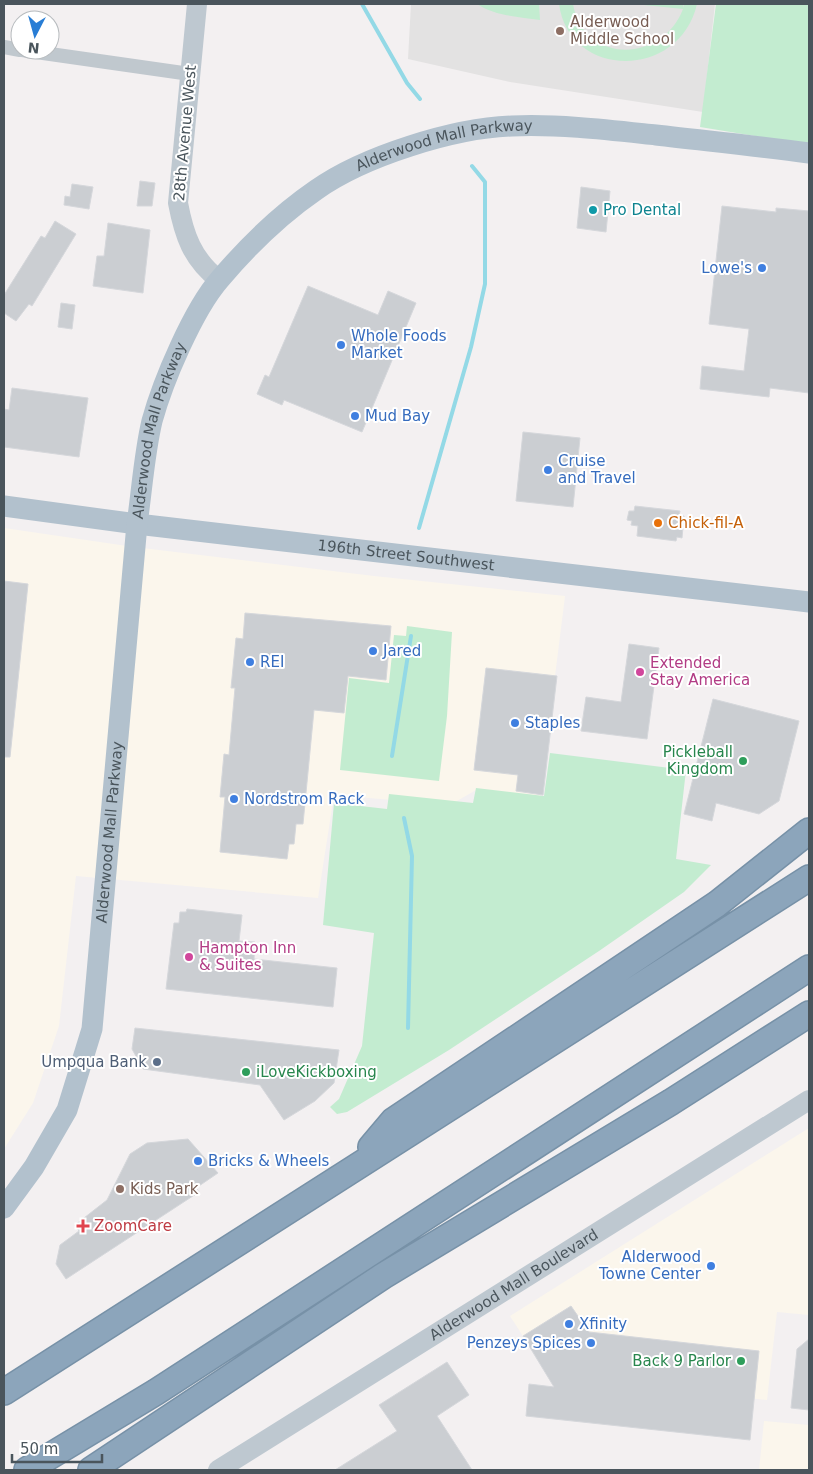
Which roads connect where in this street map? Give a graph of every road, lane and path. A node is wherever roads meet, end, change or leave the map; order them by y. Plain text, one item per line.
1 (196, 4) edge
2 (60, 56) edge
3 (190, 74) junction
4 (809, 153) edge
5 (219, 280) junction
6 (4, 506) edge
7 (137, 524) junction
8 (809, 602) edge
9 (809, 831) edge
10 (809, 878) edge
11 (809, 968) edge
12 (809, 1014) edge
13 (809, 1025) edge
14 (809, 1100) edge
15 (671, 1102) junction
16 (355, 1167) junction
17 (4, 1208) edge
18 (4, 1392) edge
19 (30, 1469) edge
20 (91, 1470) edge
21 (218, 1470) edge

1 - 3 main road, 28th Avenue West
2 - 3 street
3 - 5 main road, 28th Avenue West
4 - 5 main road, Alderwood Mall Parkway
5 - 7 main road, Alderwood Mall Parkway
6 - 7 main road, 196th Street Southwest
7 - 8 main road, 196th Street Southwest
7 - 17 main road, Alderwood Mall Parkway
9 - 16 highway
10 - 16 highway
11 - 19 highway
12 - 15 highway
13 - 15 highway
14 - 21 main road, Alderwood Mall Boulevard
15 - 20 highway
16 - 18 highway

